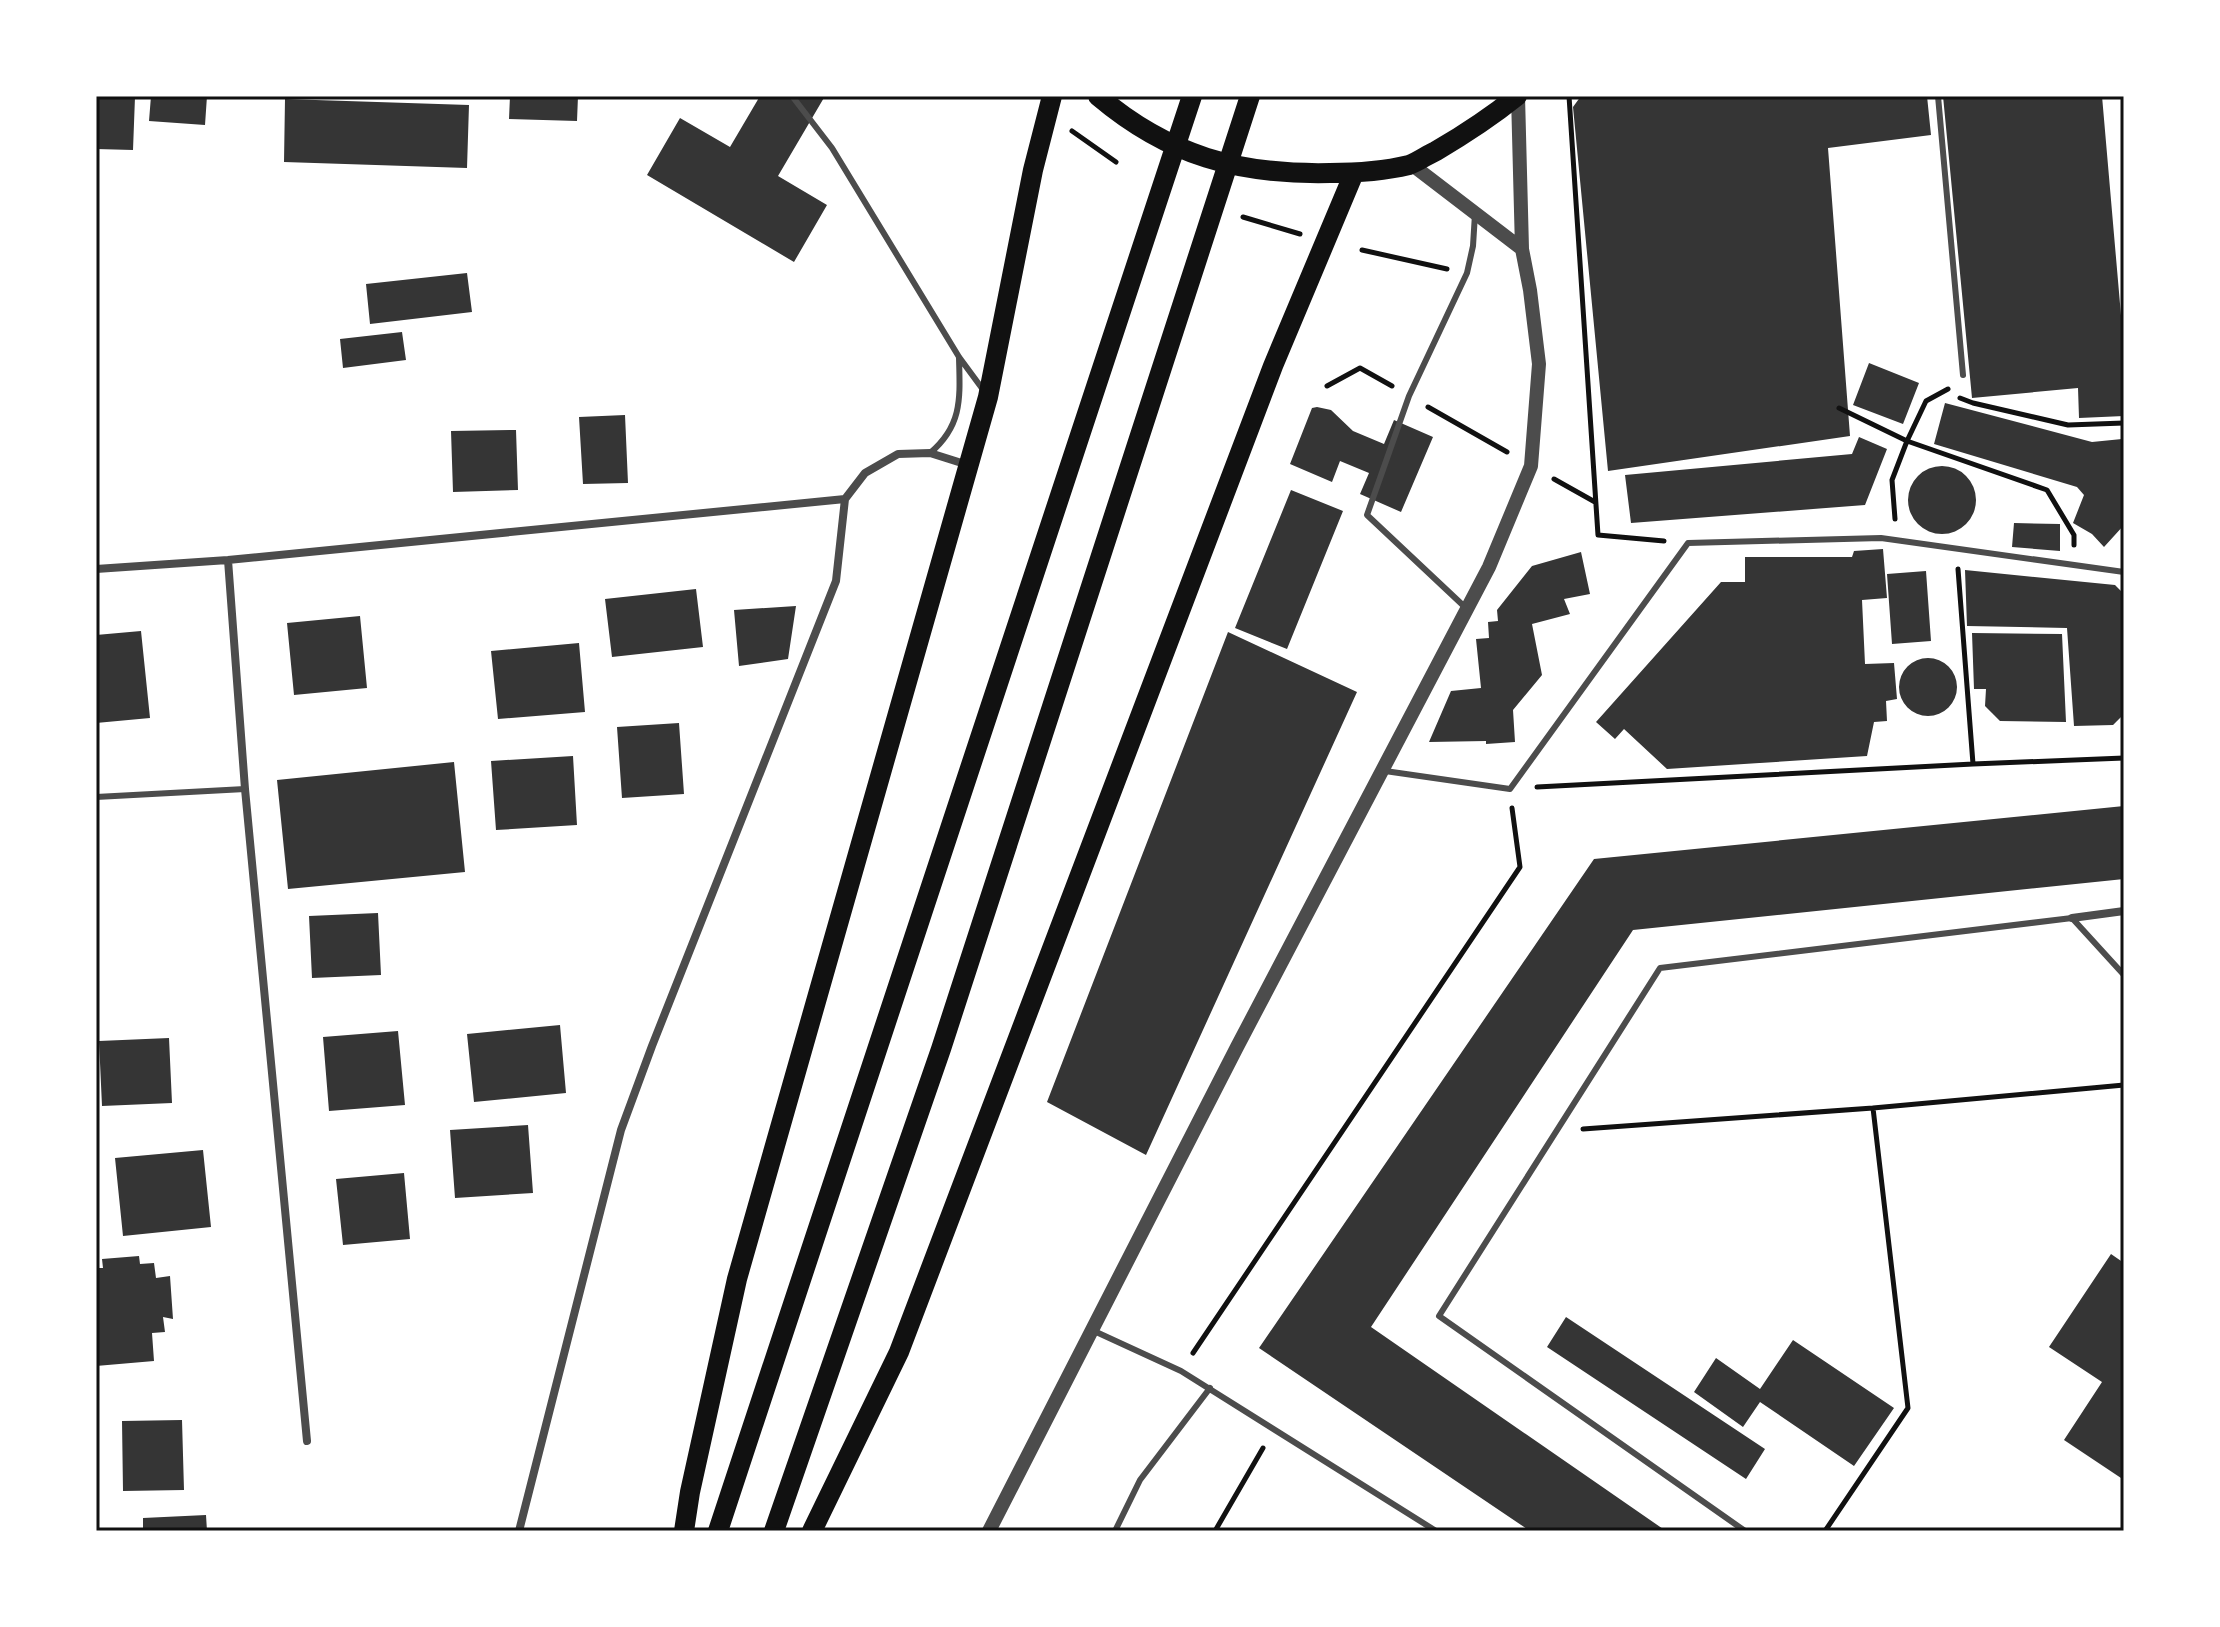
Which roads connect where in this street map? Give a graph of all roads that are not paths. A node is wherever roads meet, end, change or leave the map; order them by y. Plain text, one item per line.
1 (792, 96) edge
2 (1052, 96) edge
3 (1098, 96) edge
4 (1192, 96) edge
5 (1250, 96) edge
6 (1517, 96) edge
7 (1938, 96) edge
8 (1411, 164) junction
9 (1354, 173) junction
10 (1475, 214) junction
11 (1522, 249) junction
12 (959, 357) junction
13 (1963, 375) dead end
14 (988, 397) junction
15 (930, 453) junction
16 (968, 466) junction
17 (845, 499) junction
18 (228, 560) junction
19 (96, 569) edge
20 (2124, 572) edge
21 (1467, 609) junction
22 (1382, 770) junction
23 (245, 789) junction
24 (96, 797) edge
25 (2124, 911) edge
26 (2072, 918) junction
27 (2124, 975) edge
28 (1092, 1330) junction
29 (1210, 1388) junction
30 (307, 1441) dead end
31 (519, 1531) edge
32 (684, 1531) edge
33 (718, 1531) edge
34 (774, 1531) edge
35 (812, 1531) edge
36 (989, 1531) edge
37 (1115, 1531) edge
38 (1436, 1531) edge
39 (1745, 1531) edge

1 - 12 lane
2 - 14 main road
3 - 9 main road
4 - 33 main road
5 - 34 main road
6 - 8 main road
6 - 11 street
7 - 13 lane
8 - 9 main road
8 - 10 street
9 - 35 main road
10 - 11 street
10 - 21 lane
11 - 21 street
12 - 14 lane
12 - 15 lane
14 - 16 main road
15 - 16 street
15 - 17 street
16 - 32 main road
17 - 18 street
17 - 31 street
18 - 19 street
18 - 23 street
20 - 22 lane
21 - 22 street
22 - 28 street
23 - 24 lane
23 - 30 street
25 - 26 street
26 - 27 lane
26 - 39 lane
28 - 29 lane
28 - 36 street
29 - 37 lane
29 - 38 lane

